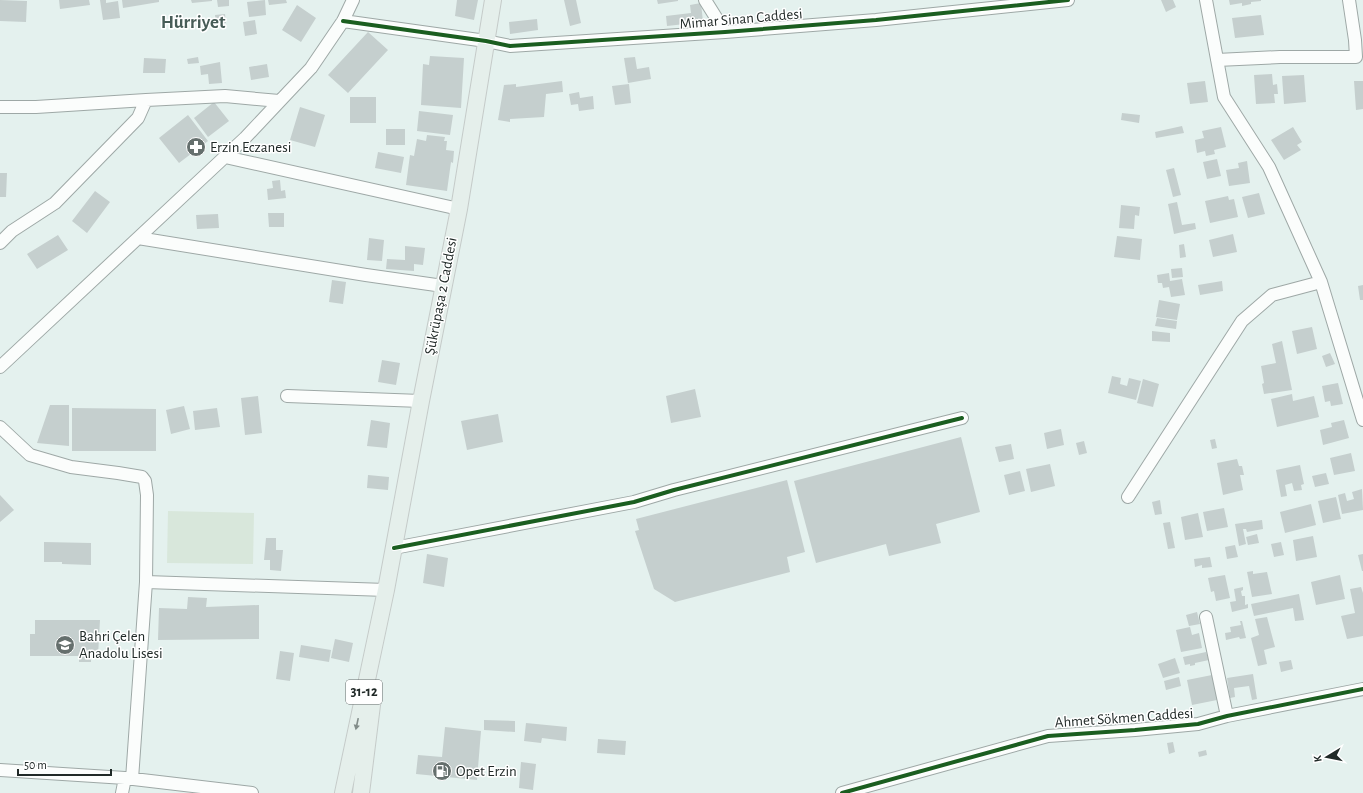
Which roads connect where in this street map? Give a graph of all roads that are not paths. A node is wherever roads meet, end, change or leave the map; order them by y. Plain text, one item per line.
1 (353, 0) edge
2 (493, 0) edge
3 (705, 0) edge
4 (1068, 0) edge
5 (1206, 0) edge
6 (1350, 0) edge
7 (343, 21) junction
8 (725, 32) junction
9 (486, 41) junction
10 (1359, 57) edge
11 (1217, 60) junction
12 (146, 100) junction
13 (280, 101) junction
14 (0, 107) edge
15 (225, 157) junction
16 (458, 209) junction
17 (0, 230) edge
18 (12, 231) junction
19 (138, 238) junction
20 (0, 243) edge
21 (1321, 282) junction
22 (443, 286) junction
23 (0, 367) edge
24 (287, 396) dead end
25 (421, 401) junction
26 (962, 418) dead end
27 (1363, 420) edge
28 (0, 427) edge
29 (1128, 497) dead end
30 (394, 548) junction
31 (146, 582) junction
32 (386, 590) junction
33 (1206, 617) dead end
34 (1363, 689) edge
35 (1227, 716) junction
36 (0, 770) edge
37 (128, 778) junction
38 (122, 793) edge
39 (252, 793) edge
40 (343, 793) edge
41 (361, 793) edge
42 (842, 793) edge

1 - 7 street
2 - 9 main road, Şükrüpaşa 2 Caddesi / 31-12
3 - 8 street
4 - 8 street, Mimar Sinan Caddesi
5 - 11 street
6 - 10 street
7 - 9 street, Mimar Sinan Caddesi
7 - 13 street
8 - 9 street, Mimar Sinan Caddesi
9 - 16 main road, Şükrüpaşa 2 Caddesi / 31-12
10 - 11 street
11 - 21 street
12 - 13 street
12 - 14 street
12 - 18 street
13 - 15 street
15 - 16 street
15 - 19 street
16 - 22 main road, Şükrüpaşa 2 Caddesi / 31-12
17 - 18 street
18 - 20 street
19 - 22 street
19 - 23 street
21 - 27 street
21 - 29 street
22 - 25 main road, Şükrüpaşa 2 Caddesi / 31-12
24 - 25 street
25 - 30 main road, Şükrüpaşa 2 Caddesi / 31-12
26 - 30 street
28 - 31 street
30 - 32 main road, Şükrüpaşa 2 Caddesi / 31-12
31 - 32 street
31 - 37 street
32 -> 40 main road, 31-12
32 - 41 main road, 31-12
33 - 35 street
34 - 35 street, Ahmet Sökmen Caddesi
35 - 42 street, Ahmet Sökmen Caddesi
36 - 37 street
37 - 38 street
37 - 39 street

